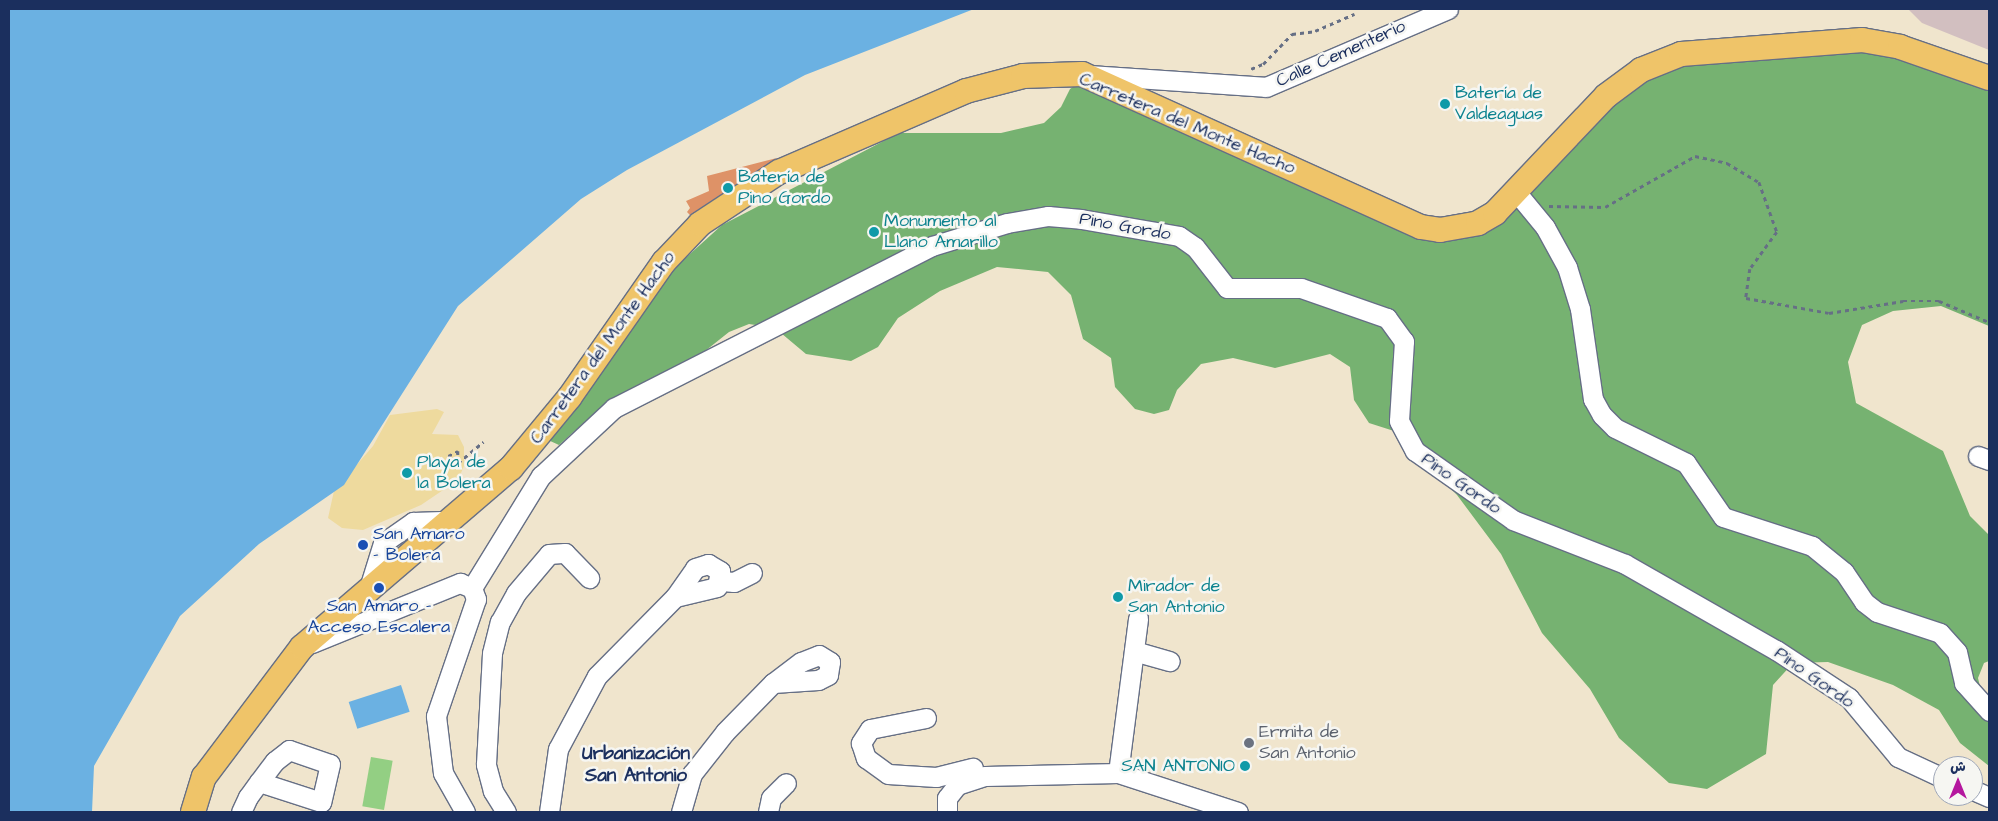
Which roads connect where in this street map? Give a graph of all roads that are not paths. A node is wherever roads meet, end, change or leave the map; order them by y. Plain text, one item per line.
1 (1448, 9) edge
2 (1082, 74) junction
3 (1989, 78) edge
4 (1522, 198) junction
5 (752, 573) dead end
6 (589, 578) dead end
7 (472, 588) junction
8 (1138, 618) dead end
9 (302, 647) junction
10 (1134, 651) junction
11 (1170, 662) dead end
12 (774, 684) dead end
13 (1989, 711) edge
14 (926, 718) dead end
15 (1118, 773) junction
16 (1933, 773) edge
17 (985, 776) junction
18 (259, 782) dead end
19 (786, 784) dead end
20 (459, 809) edge
21 (193, 812) edge
22 (241, 812) edge
23 (506, 812) edge
24 (548, 812) edge
25 (681, 812) edge
26 (768, 812) edge
27 (947, 812) edge
28 (1238, 812) edge

1 - 2 street, Calle Cementerio
2 - 4 main road, Carretera del Monte Hacho
2 - 9 main road, Carretera del Monte Hacho
3 - 4 main road, Carretera del Monte Hacho
4 - 13 street
5 - 24 street
6 - 23 street
7 - 9 street
7 - 16 street, Pino Gordo
7 - 20 street
8 - 10 street
9 - 21 main road, Carretera del Monte Hacho
10 - 11 street
10 - 15 street
12 - 25 street
14 - 17 street
15 - 17 street
15 - 28 street
17 - 27 street
18 - 22 street
19 - 26 street

